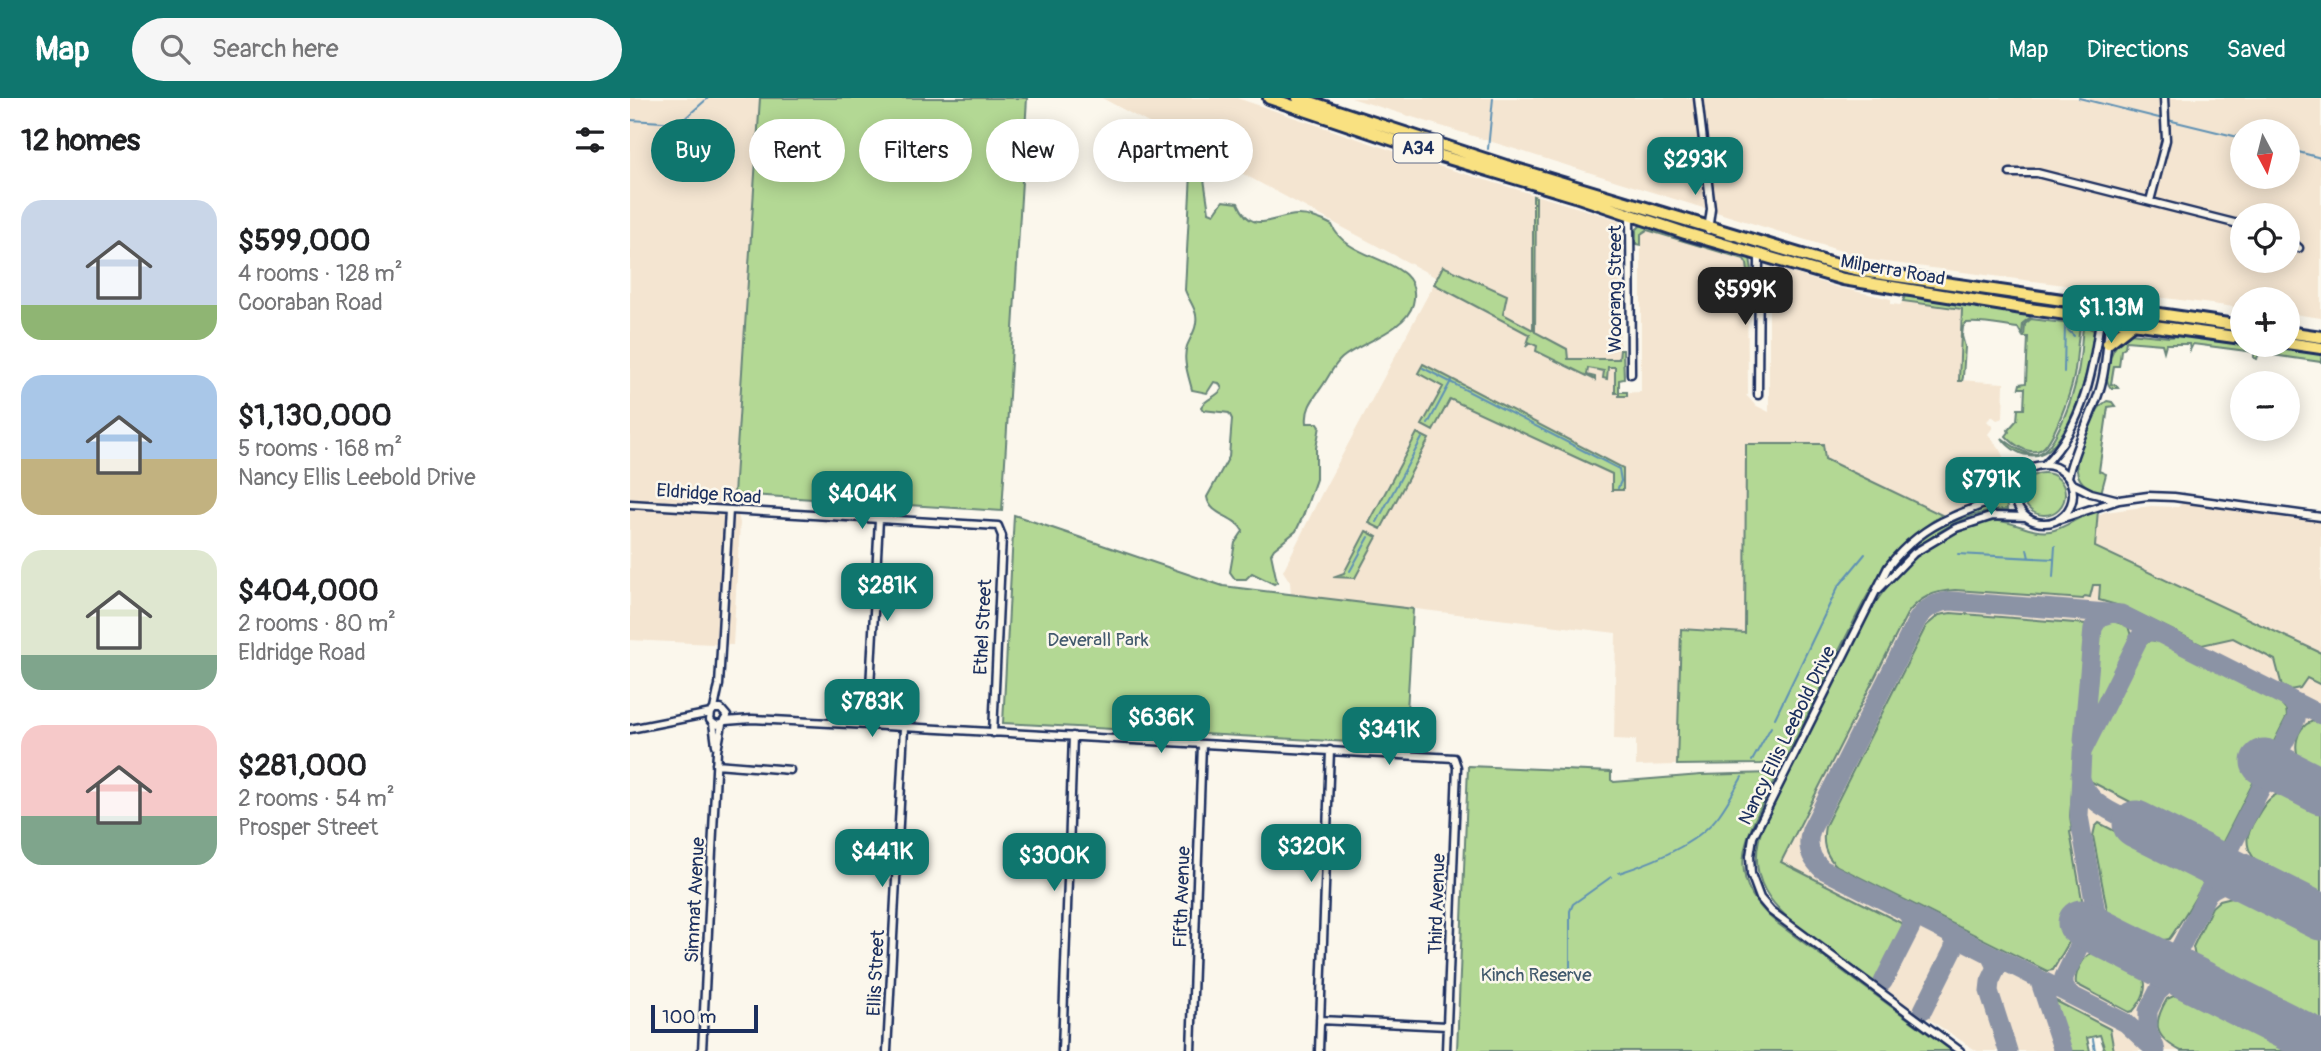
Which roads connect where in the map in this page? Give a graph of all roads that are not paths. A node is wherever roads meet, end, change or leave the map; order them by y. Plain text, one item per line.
1 (1269, 98) edge
2 (1298, 98) edge
3 (1698, 98) edge
4 (2164, 101) edge
5 (2010, 173) dead end
6 (2150, 201) junction
7 (1630, 208) junction
8 (2230, 222) edge
9 (1709, 226) junction
10 (1706, 238) junction
11 (1759, 255) junction
12 (2107, 307) junction
13 (2105, 320) junction
14 (2132, 324) junction
15 (2230, 324) edge
16 (2300, 334) edge
17 (2230, 336) edge
18 (2321, 337) edge
19 (2108, 343) junction
20 (2300, 345) edge
21 (2321, 348) edge
22 (1631, 374) dead end
23 (1758, 395) dead end
24 (2044, 465) junction
25 (2069, 480) junction
26 (2015, 488) junction
27 (2119, 500) junction
28 (630, 504) edge
29 (729, 510) junction
30 (2026, 517) junction
31 (2321, 517) edge
32 (878, 519) junction
33 (2057, 520) junction
34 (996, 525) joint
35 (1876, 592) junction
36 (719, 685) junction
37 (712, 716) junction
38 (724, 717) junction
39 (868, 725) junction
40 (904, 728) junction
41 (630, 729) edge
42 (993, 733) junction
43 (1073, 736) junction
44 (1202, 744) junction
45 (1330, 750) junction
46 (717, 751) junction
47 (716, 764) junction
48 (790, 770) dead end
49 (1320, 1020) junction
50 (1447, 1026) junction
51 (702, 1051) edge
52 (887, 1051) edge
53 (1062, 1051) edge
54 (1191, 1051) edge
55 (1319, 1051) edge
56 (1446, 1051) edge
57 (1960, 1051) edge

1 - 7 highway, Milperra Road / A34
2 - 7 highway, Milperra Road / A34
3 - 9 street
4 - 6 street
5 - 6 street
6 - 8 street
7 - 9 highway, Milperra Road / A34
7 - 10 highway, Milperra Road / A34
7 - 22 street, Woorang Street
9 - 10 street
9 - 12 highway, Milperra Road / A34
10 - 11 highway, Milperra Road / A34
11 - 13 highway, Milperra Road / A34
11 - 23 street
12 - 13 street
12 - 15 highway, Milperra Road / A34
13 - 14 highway, Milperra Road / A34
13 - 19 street
13 - 24 street
14 - 17 highway, Milperra Road / A34
14 - 19 highway
16 - 18 highway
19 - 25 street
20 - 21 highway
24 - 25 street
24 - 26 street
25 - 27 street
25 - 33 street
26 - 30 street
26 - 35 street, Nancy Ellis Leebold Drive
27 - 31 street
27 - 33 street
28 - 29 street, Eldridge Road
29 - 32 street, Eldridge Road
29 - 36 street, Simmat Avenue
30 - 33 street
30 - 35 street, Nancy Ellis Leebold Drive
32 - 34 street, Eldridge Road
32 - 39 street
34 - 42 street, Ethel Street
35 - 57 street, Nancy Ellis Leebold Drive
36 - 37 street, Simmat Avenue
36 - 38 street, Simmat Avenue
37 - 38 street
37 - 38 street
37 - 41 street
37 - 46 street, Simmat Avenue
38 - 39 street
38 - 46 street, Simmat Avenue
39 - 40 street
40 - 42 street
40 - 52 street, Ellis Street
42 - 43 street
43 - 44 street
43 - 53 street
44 - 45 street
44 - 54 street, Fifth Avenue
45 - 49 street
45 - 50 street, Third Avenue
46 - 47 street, Simmat Avenue
47 - 48 street
47 - 51 street, Simmat Avenue
49 - 50 street
49 - 55 street
50 - 56 street, Third Avenue

